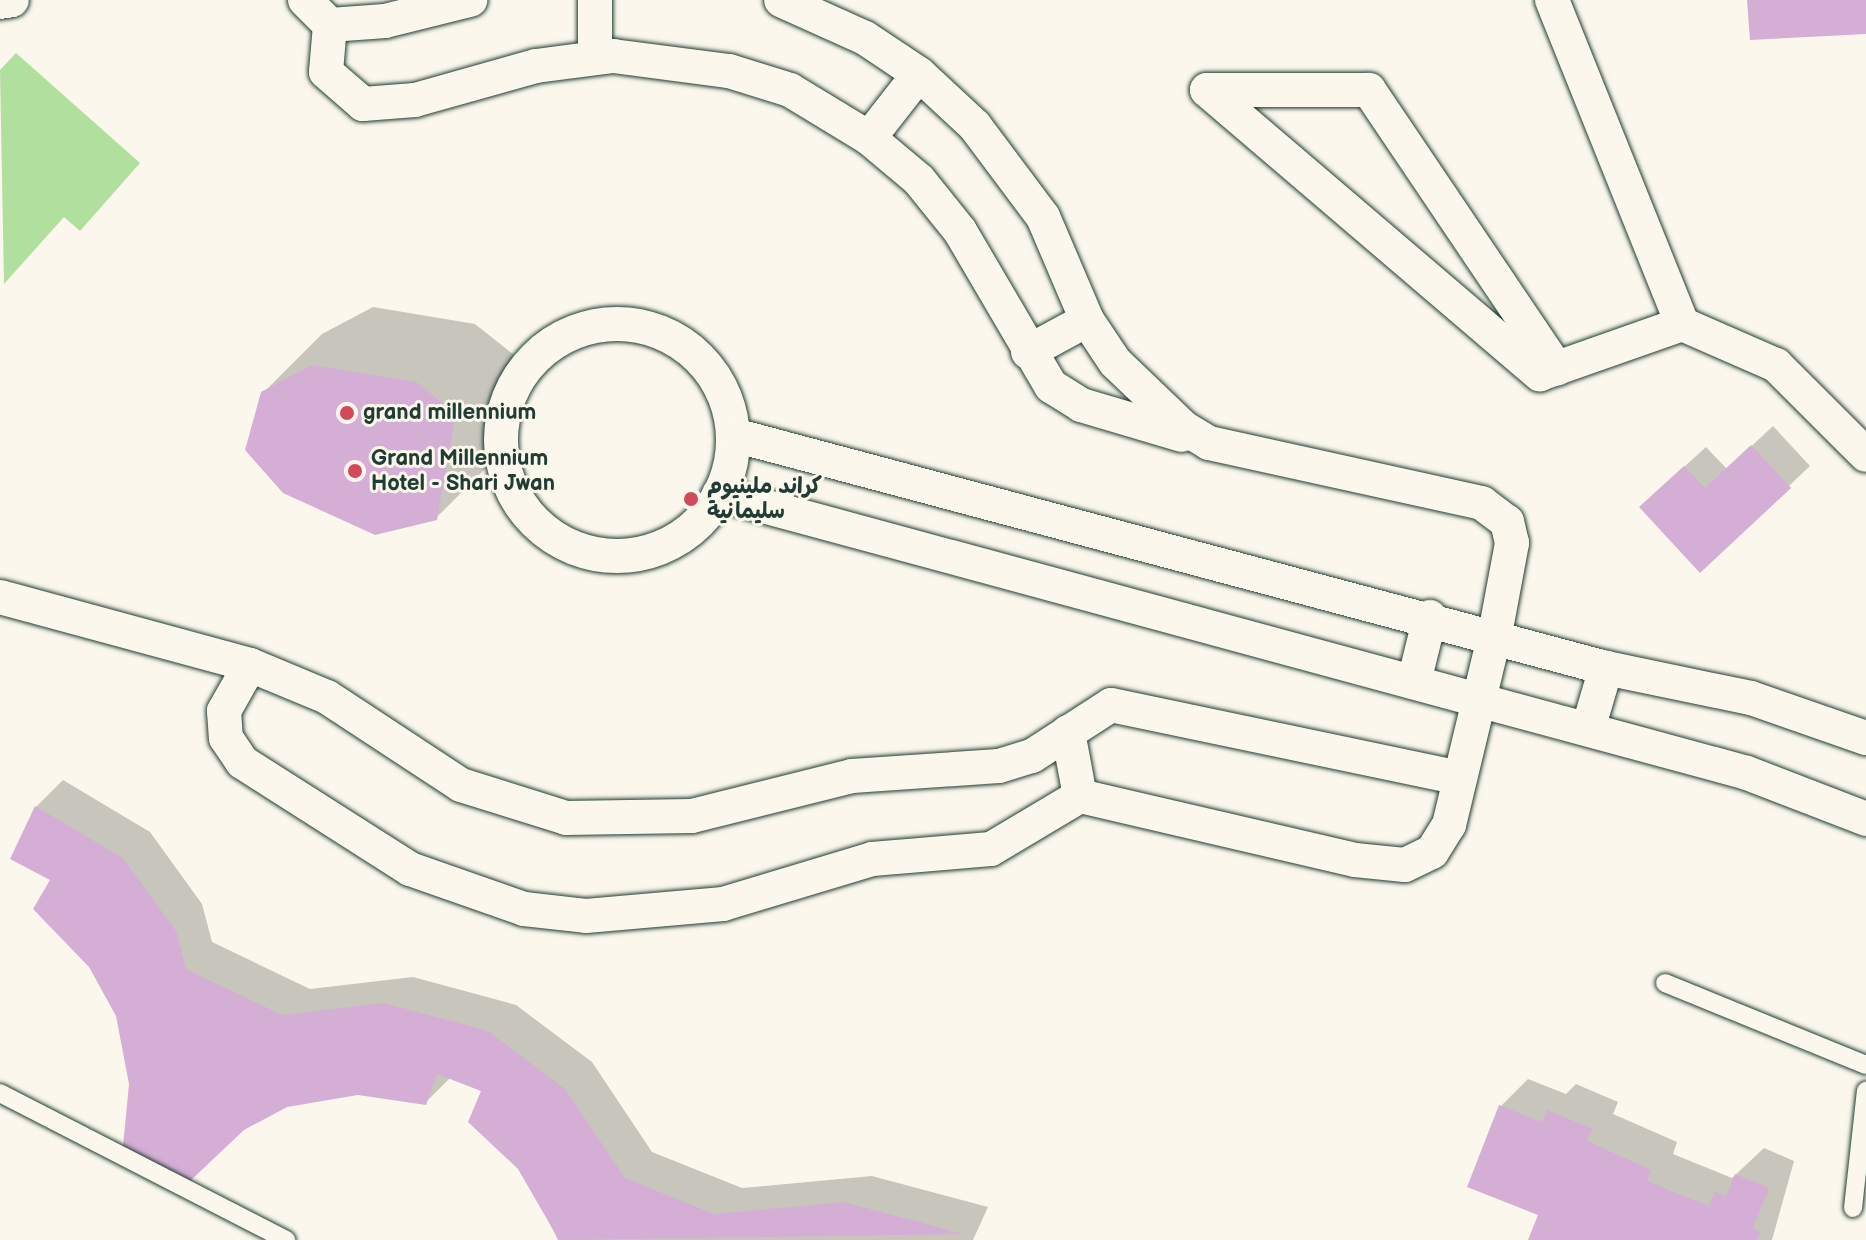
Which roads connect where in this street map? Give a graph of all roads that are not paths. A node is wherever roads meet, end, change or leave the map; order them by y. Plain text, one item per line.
1 (12, 0) edge
2 (305, 0) edge
3 (470, 0) edge
4 (595, 0) edge
5 (781, 0) edge
6 (1552, 0) edge
7 (0, 2) edge
8 (330, 25) junction
9 (595, 57) junction
10 (919, 74) junction
11 (869, 138) junction
12 (1087, 320) junction
13 (1682, 324) junction
14 (1028, 352) junction
15 (1557, 369) junction
16 (734, 435) junction
17 (1209, 443) junction
18 (1866, 455) edge
19 (719, 494) junction
20 (0, 597) edge
21 (1430, 617) junction
22 (1495, 634) junction
23 (250, 665) junction
24 (1606, 668) junction
25 (1414, 682) junction
26 (1479, 699) junction
27 (1588, 729) junction
28 (1068, 732) junction
29 (1866, 738) edge
30 (1459, 778) junction
31 (1080, 796) junction
32 (1866, 819) edge
33 (1665, 983) dead end
34 (1866, 1065) edge
35 (1866, 1091) edge
36 (0, 1093) edge
37 (1853, 1208) dead end
38 (286, 1240) edge

1 - 7 street
2 - 8 street
3 - 8 street
4 - 9 street
5 - 10 street
6 - 13 street
8 - 9 street
9 - 11 street
10 - 11 street
10 - 12 street
11 - 14 street
12 - 14 street
12 - 17 street
13 - 15 street
13 - 18 street
14 - 17 street
15 - 15 street
16 - 19 street
16 - 19 street
16 - 21 street
17 - 22 street
19 - 25 street
20 - 23 street
21 - 22 street
21 - 25 street
22 - 24 street
22 - 26 street
23 - 28 street
23 - 31 street
24 - 27 street
24 - 29 street
25 - 26 street
26 - 27 street
26 - 30 street
27 - 32 street
28 - 30 street
28 - 31 street
30 - 31 street
33 - 34 lane
35 - 37 lane
36 - 38 lane

